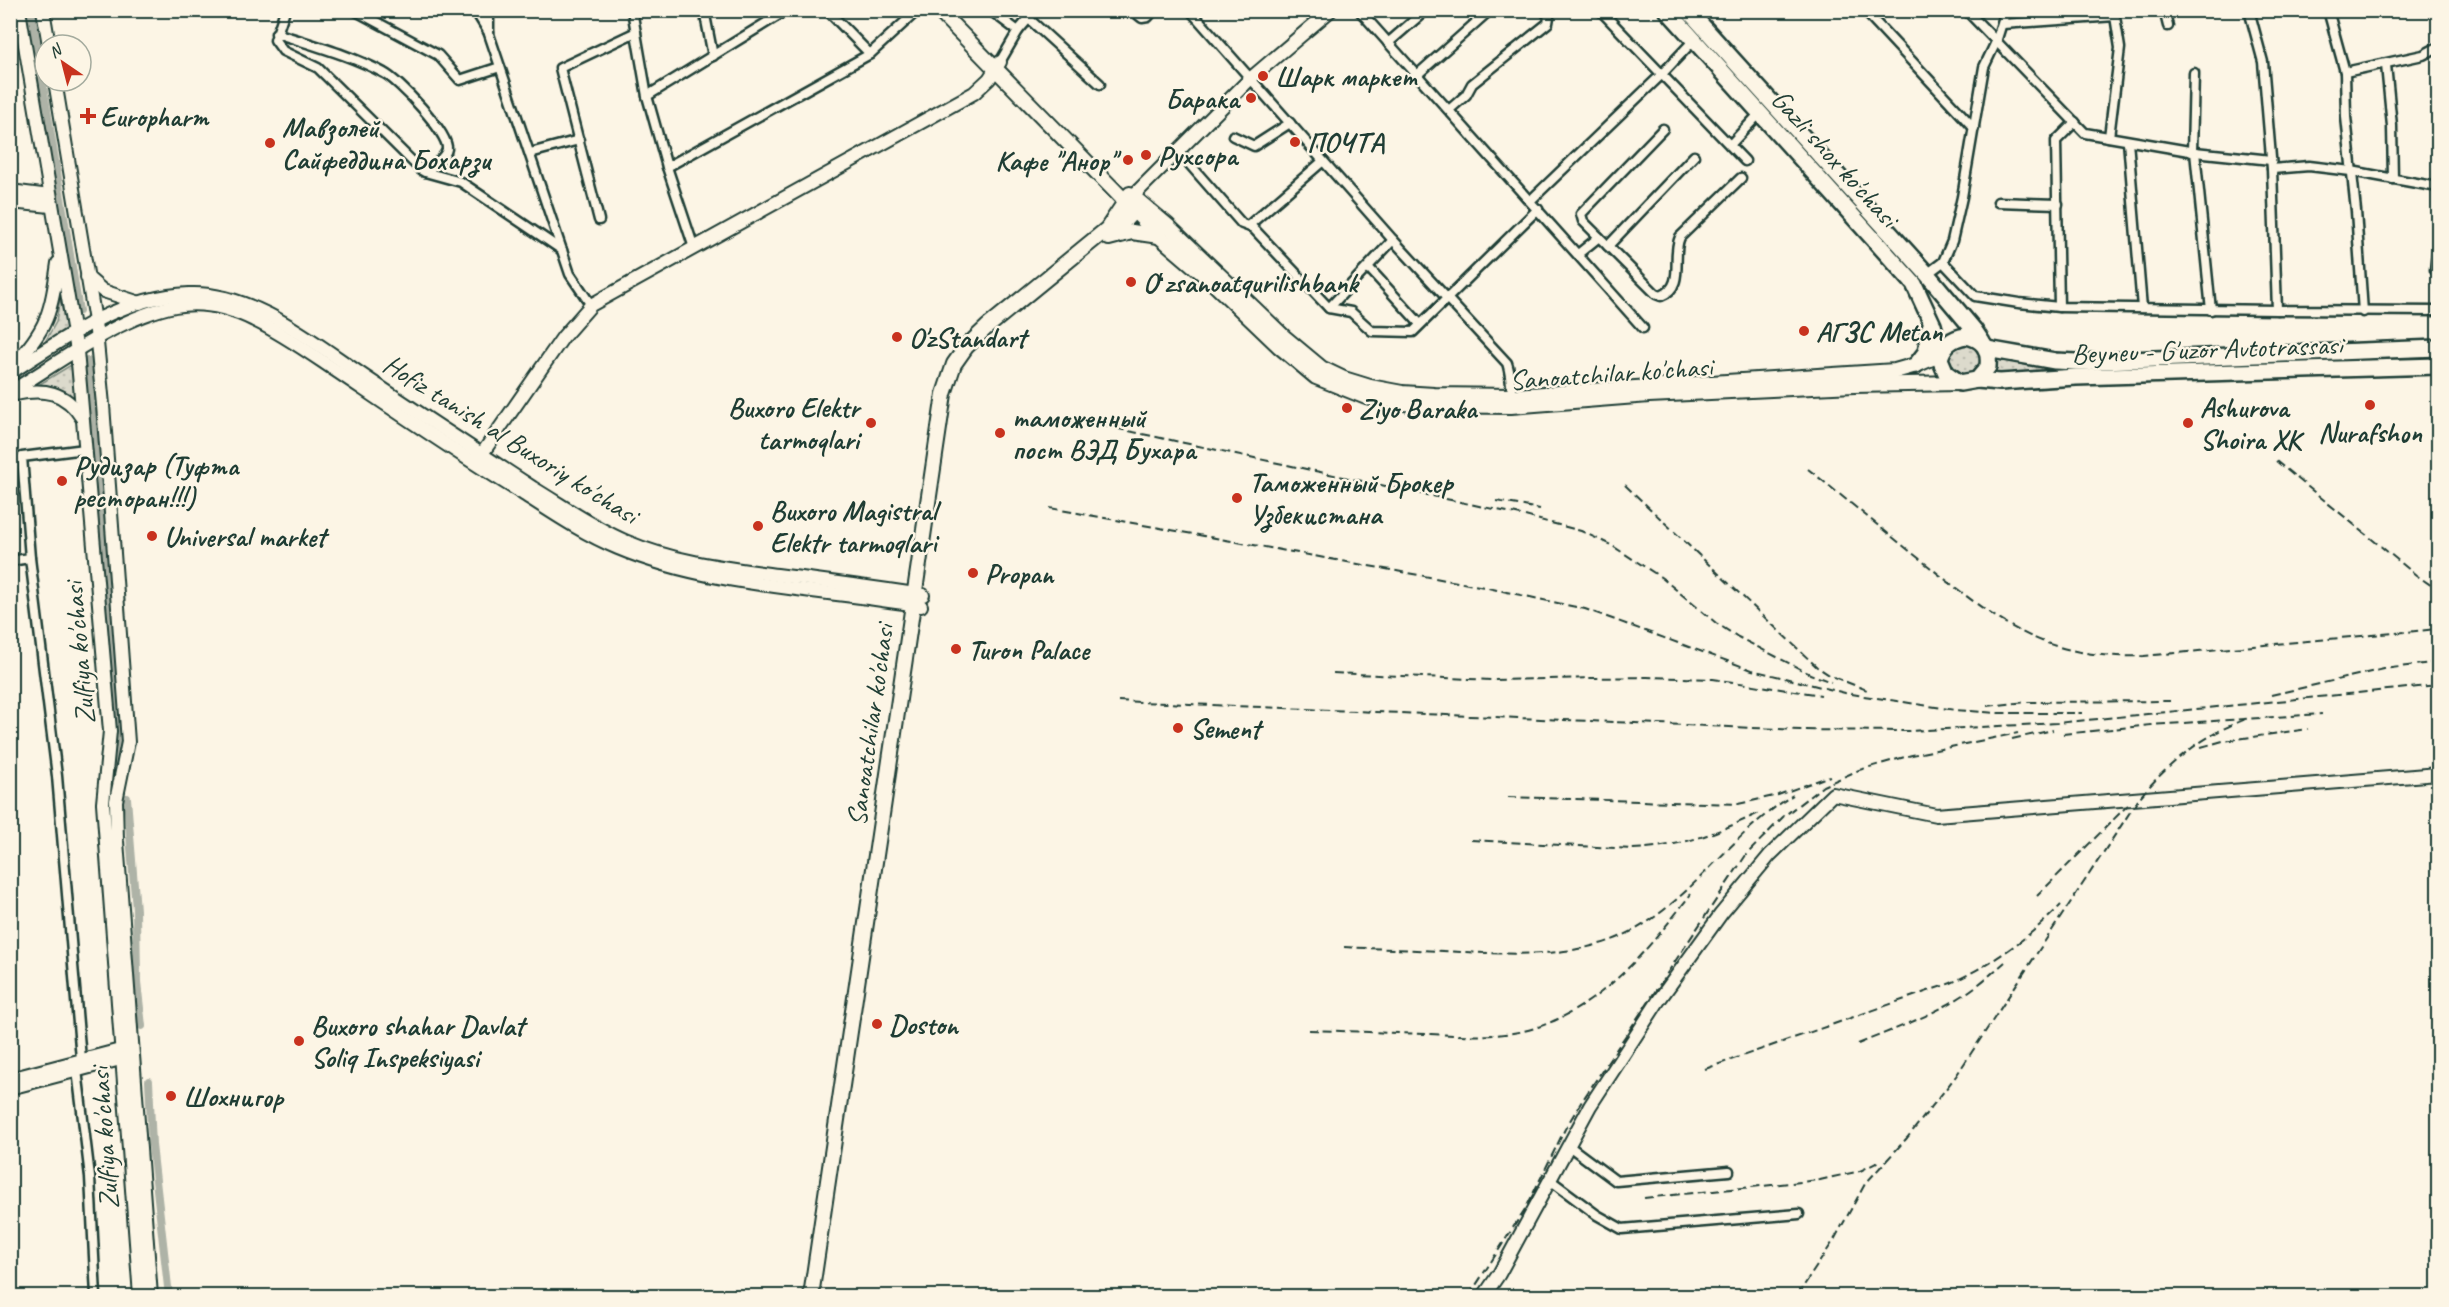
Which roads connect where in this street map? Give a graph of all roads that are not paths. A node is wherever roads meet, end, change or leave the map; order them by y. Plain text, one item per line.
1 (19, 10) edge
2 (43, 10) edge
3 (285, 10) edge
4 (354, 10) edge
5 (475, 10) edge
6 (489, 10) edge
7 (632, 10) edge
8 (704, 10) edge
9 (787, 10) edge
10 (827, 10) edge
11 (918, 10) edge
12 (938, 10) edge
13 (950, 10) edge
14 (990, 10) edge
15 (1036, 10) edge
16 (1132, 10) edge
17 (1154, 10) edge
18 (1190, 10) edge
19 (1330, 10) edge
20 (1359, 10) edge
21 (1426, 10) edge
22 (1490, 10) edge
23 (1544, 10) edge
24 (1600, 10) edge
25 (1667, 10) edge
26 (1688, 10) edge
27 (1864, 10) edge
28 (1966, 10) edge
29 (2006, 10) edge
30 (2164, 10) edge
31 (2249, 10) edge
32 (2328, 10) edge
33 (2115, 13) edge
34 (1029, 19) junction
35 (2003, 24) junction
36 (2168, 26) dead end
37 (1018, 31) junction
38 (636, 32) junction
39 (47, 33) edge
40 (276, 33) junction
41 (489, 34) junction
42 (1694, 40) junction
43 (1996, 42) junction
44 (1388, 44) junction
45 (2439, 47) edge
46 (870, 54) junction
47 (713, 56) junction
48 (2386, 65) junction
49 (998, 66) junction
50 (500, 67) junction
51 (2345, 72) junction
52 (2194, 73) dead end
53 (1416, 75) junction
54 (1661, 75) junction
55 (1251, 78) junction
56 (1100, 84) dead end
57 (57, 93) edge
58 (647, 96) junction
59 (1449, 110) junction
60 (1760, 113) junction
61 (2075, 122) junction
62 (1290, 123) junction
63 (1974, 128) junction
64 (1662, 129) dead end
65 (1233, 136) dead end
66 (2109, 137) junction
67 (579, 141) junction
68 (2128, 141) junction
69 (1730, 145) junction
70 (1178, 151) junction
71 (2194, 152) junction
72 (530, 153) junction
73 (1694, 156) dead end
74 (1323, 160) junction
75 (1745, 161) dead end
76 (2272, 164) junction
77 (667, 167) junction
78 (2351, 171) junction
79 (425, 172) junction
80 (1740, 177) dead end
81 (2394, 179) junction
82 (2439, 187) edge
83 (10, 191) edge
84 (1531, 200) junction
85 (51, 201) junction
86 (10, 202) edge
87 (1998, 202) dead end
88 (1131, 203) junction
89 (2058, 204) junction
90 (1538, 209) junction
91 (599, 220) dead end
92 (1145, 222) junction
93 (1248, 226) junction
94 (1112, 231) junction
95 (1163, 231) junction
96 (1599, 237) junction
97 (1393, 240) junction
98 (2439, 244) edge
99 (1608, 246) junction
100 (694, 248) junction
101 (563, 250) junction
102 (59, 253) junction
103 (1578, 254) junction
104 (1943, 262) junction
105 (1368, 267) junction
106 (2434, 270) dead end
107 (1927, 274) junction
108 (87, 277) junction
109 (1448, 297) junction
110 (140, 303) junction
111 (591, 306) junction
112 (2059, 307) junction
113 (1329, 308) junction
114 (2142, 308) junction
115 (2211, 310) junction
116 (2277, 310) junction
117 (2439, 311) edge
118 (2363, 312) junction
119 (1929, 315) junction
120 (95, 321) junction
121 (1420, 324) junction
122 (1643, 328) dead end
123 (74, 331) junction
124 (97, 339) junction
125 (1984, 345) junction
126 (2439, 348) edge
127 (2130, 350) dead end
128 (77, 351) junction
129 (1941, 354) junction
130 (2116, 361) junction
131 (1916, 365) junction
132 (2439, 366) edge
133 (10, 370) edge
134 (1977, 380) junction
135 (1960, 383) junction
136 (1648, 390) junction
137 (10, 394) edge
138 (1513, 396) junction
139 (83, 419) junction
140 (85, 449) junction
141 (478, 459) junction
142 (30, 558) junction
143 (10, 561) edge
144 (918, 600) junction
145 (2439, 774) edge
146 (127, 1052) junction
147 (79, 1064) junction
148 (10, 1079) edge
149 (10, 1088) edge
150 (1569, 1146) junction
151 (1729, 1171) dead end
152 (1550, 1180) junction
153 (1799, 1214) dead end
154 (96, 1296) edge
155 (140, 1296) edge
156 (151, 1296) edge
157 (811, 1296) edge
158 (818, 1296) edge
159 (1484, 1296) edge

1 - 85 main road, Zulfiya ko'chasi
2 - 39 main road
3 - 40 street
4 - 50 street
5 - 41 street
6 - 41 street
7 - 38 street
8 - 47 street
9 - 47 street
10 - 46 street
11 - 46 street
12 - 49 main road
13 - 49 main road
14 - 37 street
15 - 34 street
16 - 17 street
18 - 55 street
19 - 55 main road
20 - 44 street
21 - 44 street
22 - 53 street
23 - 59 street
24 - 54 street
25 - 42 highway, Gazli shox ko'chasi
26 - 107 highway, Gazli shox ko'chasi
27 - 63 street
28 - 43 street
29 - 35 street
30 - 36 street
31 - 76 street
32 - 51 street
33 - 35 street
33 - 66 street
34 - 37 street
34 - 56 street
35 - 43 street
37 - 49 street
38 - 58 street
38 - 67 street
40 - 79 street
40 - 79 street
41 - 50 street
42 - 54 street
42 - 60 highway, Gazli shox ko'chasi
43 - 61 street
43 - 63 street
44 - 53 street
45 - 48 street
46 - 77 street
47 - 58 street
48 - 51 street
48 - 81 street
49 - 88 main road
49 - 100 main road
50 - 72 street
51 - 78 street
52 - 71 street
53 - 59 street
54 - 69 street
54 - 84 street
55 - 62 street
55 - 70 main road
57 - 108 main road, Zulfiya ko'chasi
58 - 77 street
59 - 84 street
60 - 69 street
60 - 119 highway, Gazli shox ko'chasi
61 - 66 street
61 - 89 street
62 - 65 street
62 - 74 street
63 - 104 street
64 - 96 street
66 - 68 street
67 - 72 street
67 - 91 street
68 - 71 street
68 - 114 street
69 - 75 street
70 - 88 main road
70 - 93 street
71 - 76 street
71 - 115 street
72 - 101 street
73 - 99 street
74 - 93 street
74 - 97 street
76 - 78 street
76 - 116 street
77 - 100 street
78 - 81 street
78 - 118 street
79 - 101 street
80 - 99 street
81 - 82 street
83 - 85 main road
84 - 90 street
85 - 86 main road
85 - 102 main road, Zulfiya ko'chasi
87 - 89 street
88 - 92 main road
88 - 94 main road, Sanoatchilar ko'chasi
88 - 95 main road, Sanoatchilar ko'chasi
89 - 112 street
90 - 103 street
90 - 109 street
92 - 94 main road
92 - 95 main road
93 - 113 street
94 - 95 main road, Sanoatchilar ko'chasi
94 - 144 main road, Sanoatchilar ko'chasi
95 - 136 main road, Sanoatchilar ko'chasi
95 - 138 main road, Sanoatchilar ko'chasi
96 - 99 street
96 - 103 street
97 - 105 street
97 - 109 street
98 - 106 street
100 - 111 main road
101 - 111 street
102 - 123 main road, Zulfiya ko'chasi
102 - 133 main road
103 - 122 street
104 - 107 street
104 - 112 street
105 - 113 street
105 - 121 street
107 - 125 highway, Gazli shox ko'chasi
108 - 110 main road
108 - 120 main road, Zulfiya ko'chasi
109 - 121 street
109 - 138 street
110 - 120 main road, Hofiz tanish al Buxoriy ko'chasi
110 - 141 main road, Hofiz tanish al Buxoriy ko'chasi
111 - 141 main road
112 - 114 street
113 - 121 street
114 - 115 street
115 - 116 street
116 - 118 street
117 - 118 street
119 - 129 highway, Gazli shox ko'chasi
119 - 131 highway
120 - 123 main road, Hofiz tanish al Buxoriy ko'chasi
120 - 124 main road, Zulfiya ko'chasi
123 - 128 main road, Zulfiya ko'chasi
123 - 133 main road, Hofiz tanish al Buxoriy ko'chasi
124 - 128 main road, Hofiz tanish al Buxoriy ko'chasi
124 - 141 main road, Hofiz tanish al Buxoriy ko'chasi
124 - 146 main road, Zulfiya ko'chasi
125 - 129 highway
125 - 130 highway, Beyneu - G'uzor Avtotrassasi
125 - 134 highway
126 - 130 highway, Beyneu - G'uzor Avtotrassasi
127 - 130 highway
128 - 137 main road, Hofiz tanish al Buxoriy ko'chasi
128 - 139 main road, Zulfiya ko'chasi
129 - 131 main road
129 - 135 highway
131 - 136 main road
132 - 134 highway, Beyneu - G'uzor Avtotrassasi
134 - 135 highway
135 - 136 main road, Sanoatchilar ko'chasi
136 - 138 main road, Sanoatchilar ko'chasi
137 - 139 main road
139 - 140 main road, Zulfiya ko'chasi
140 - 142 street
140 - 146 main road, Zulfiya ko'chasi
141 - 144 main road, Hofiz tanish al Buxoriy ko'chasi
142 - 143 street
142 - 147 street
144 - 157 main road, Sanoatchilar ko'chasi
144 - 158 main road, Sanoatchilar ko'chasi
145 - 150 main road
146 - 147 main road
146 - 155 main road, Zulfiya ko'chasi
146 - 156 main road, Zulfiya ko'chasi
147 - 148 main road
147 - 149 main road
147 - 154 street
150 - 151 street
150 - 152 main road
152 - 153 street
152 - 159 main road

